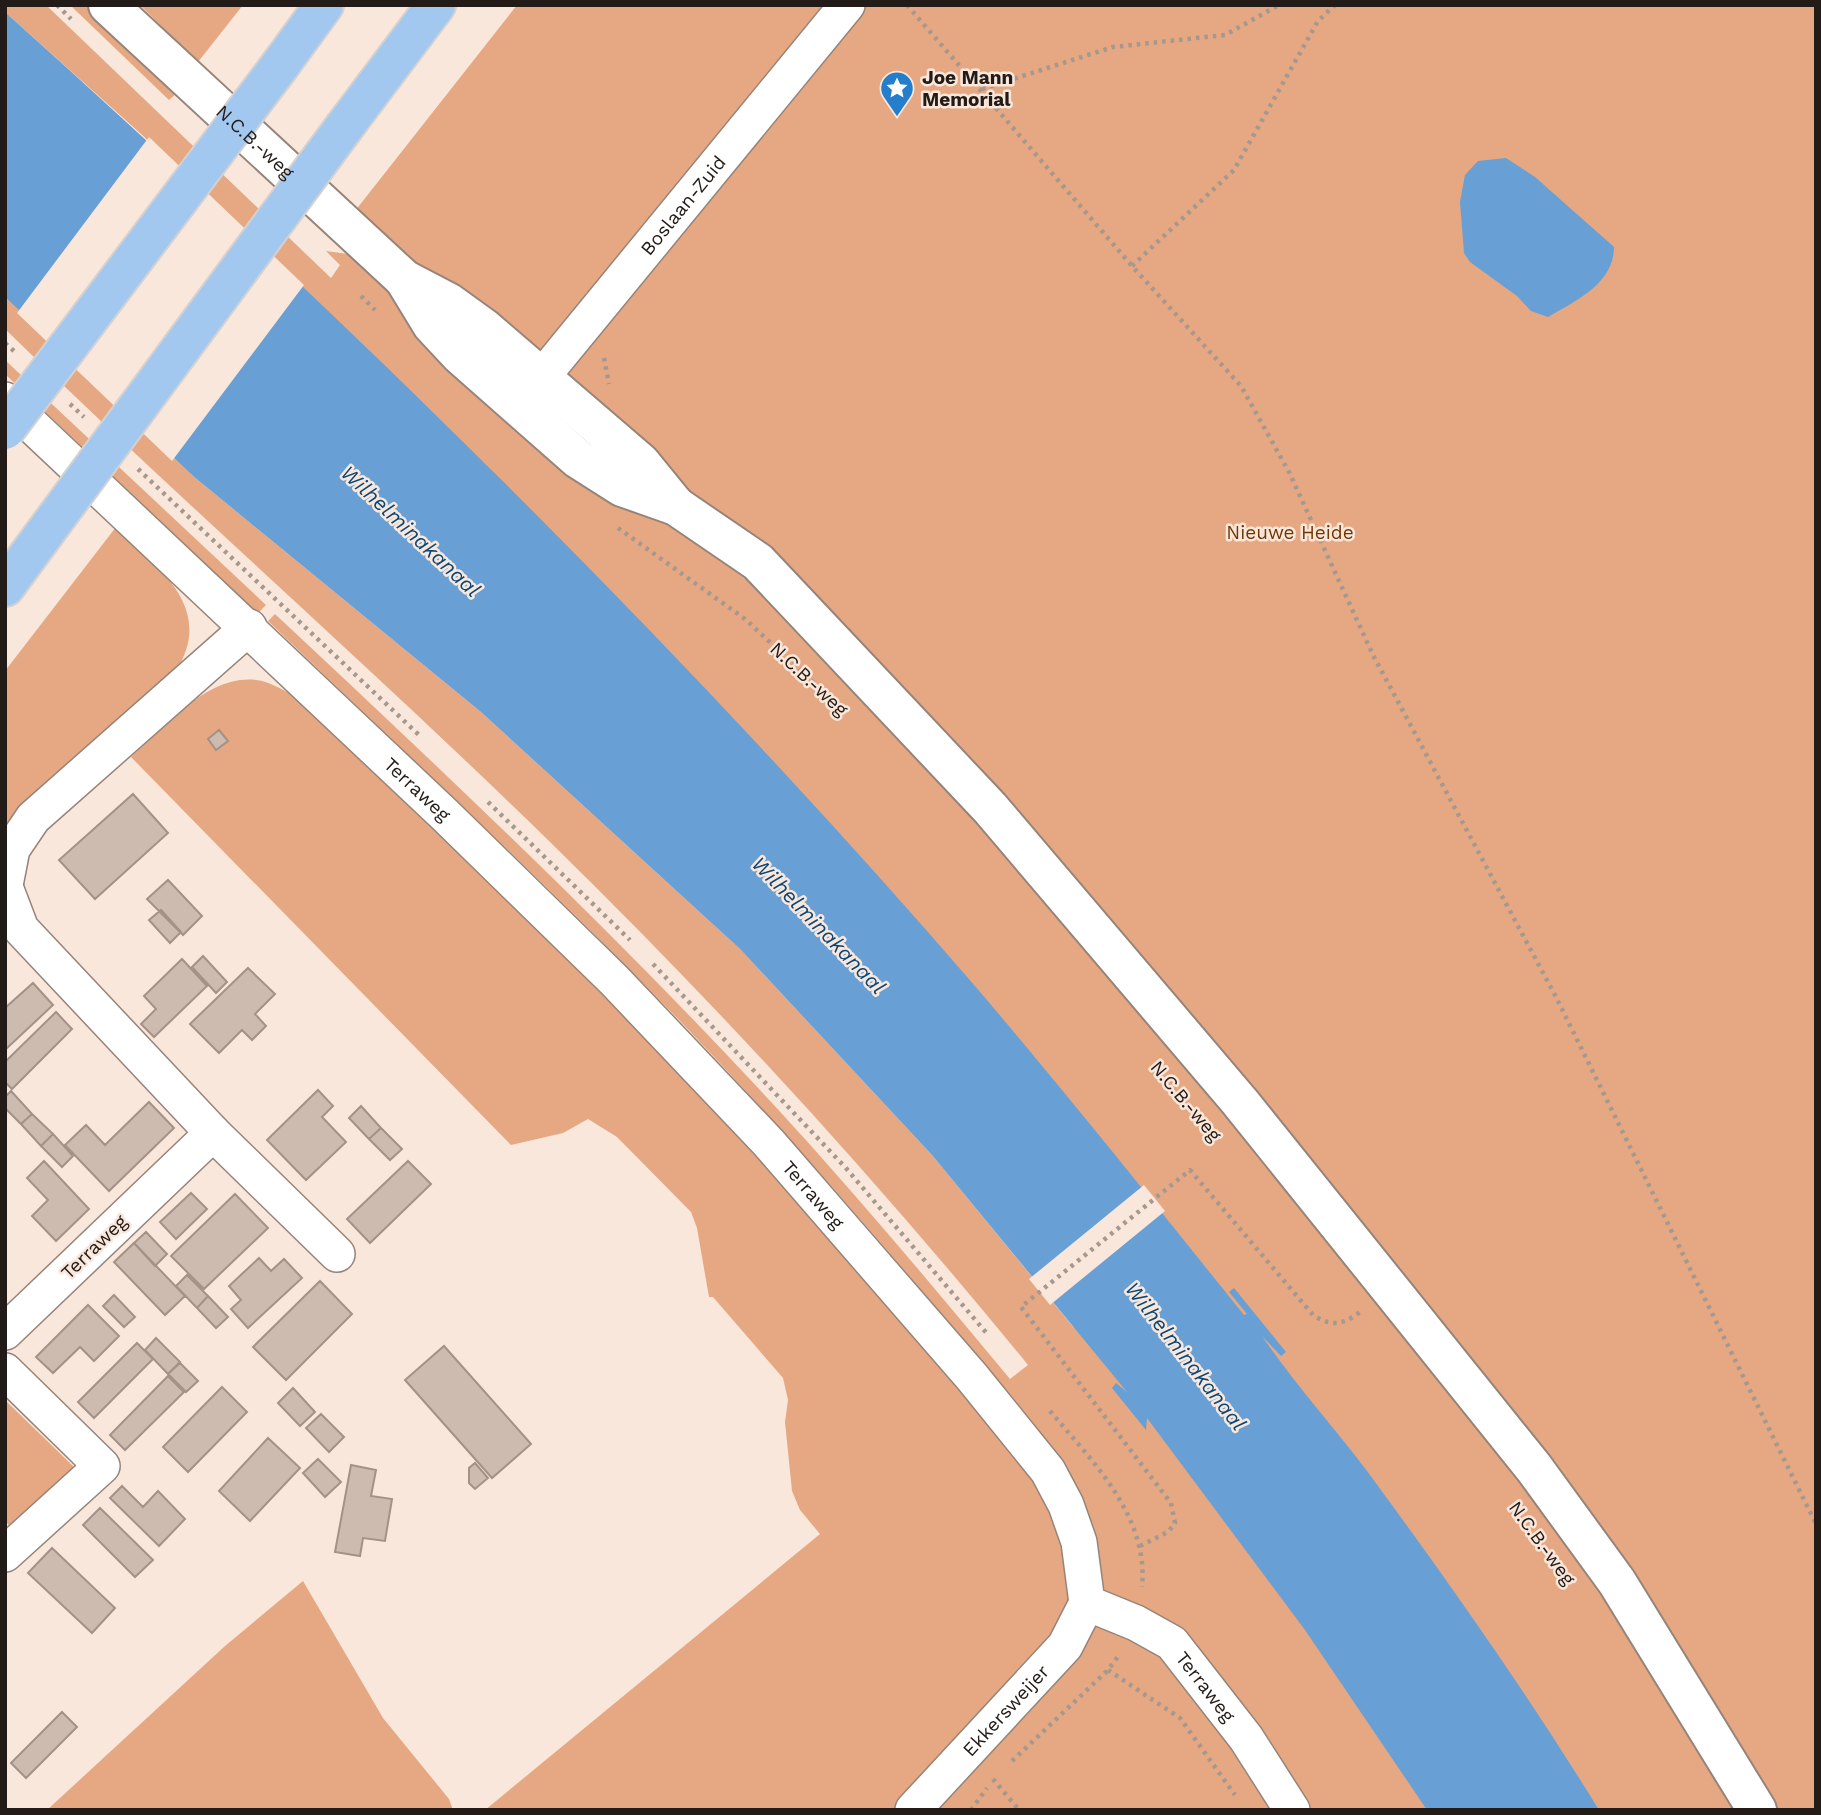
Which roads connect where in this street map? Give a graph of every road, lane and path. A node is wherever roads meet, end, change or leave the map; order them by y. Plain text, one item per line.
1 (108, 5) edge
2 (324, 5) edge
3 (436, 5) edge
4 (847, 5) edge
5 (907, 5) edge
6 (1279, 5) edge
7 (1335, 5) edge
8 (982, 89) junction
9 (1132, 266) junction
10 (531, 392) junction
11 (5, 400) edge
12 (5, 430) edge
13 (613, 524) dead end
14 (5, 587) edge
15 (249, 627) junction
16 (831, 699) dead end
17 (5, 886) edge
18 (214, 1133) junction
19 (337, 1254) dead end
20 (1351, 1302) dead end
21 (1360, 1312) junction
22 (1368, 1322) dead end
23 (5, 1332) edge
24 (5, 1371) edge
25 (1816, 1524) edge
26 (1140, 1546) dead end
27 (5, 1554) edge
28 (1087, 1603) junction
29 (1108, 1670) joint
30 (993, 1779) junction
31 (1241, 1803) dead end
32 (913, 1810) edge
33 (971, 1810) edge
34 (1019, 1810) edge
35 (1292, 1810) edge
36 (1757, 1810) edge

1 - 10 street, N.C.B.-weg
2 - 12 highway, bridge
3 - 14 highway, bridge
4 - 10 street, Boslaan-Zuid
5 - 8 path
6 - 8 path
7 - 9 path
8 - 9 path
9 - 25 path
10 - 36 street, N.C.B.-weg
11 - 15 street, Terraweg
13 - 16 path, N.C.B.-weg
15 - 17 street
15 - 28 street, Terraweg
17 - 18 street
18 - 19 street
18 - 23 street, Terraweg
20 - 21 path
21 - 22 path
21 - 26 path
24 - 27 street
28 - 32 street, Ekkersweijer
28 - 35 street, Terraweg
29 - 30 path, Ekkersweijer
29 - 31 path, Terraweg
30 - 33 path, Ekkersweijer
30 - 34 path

